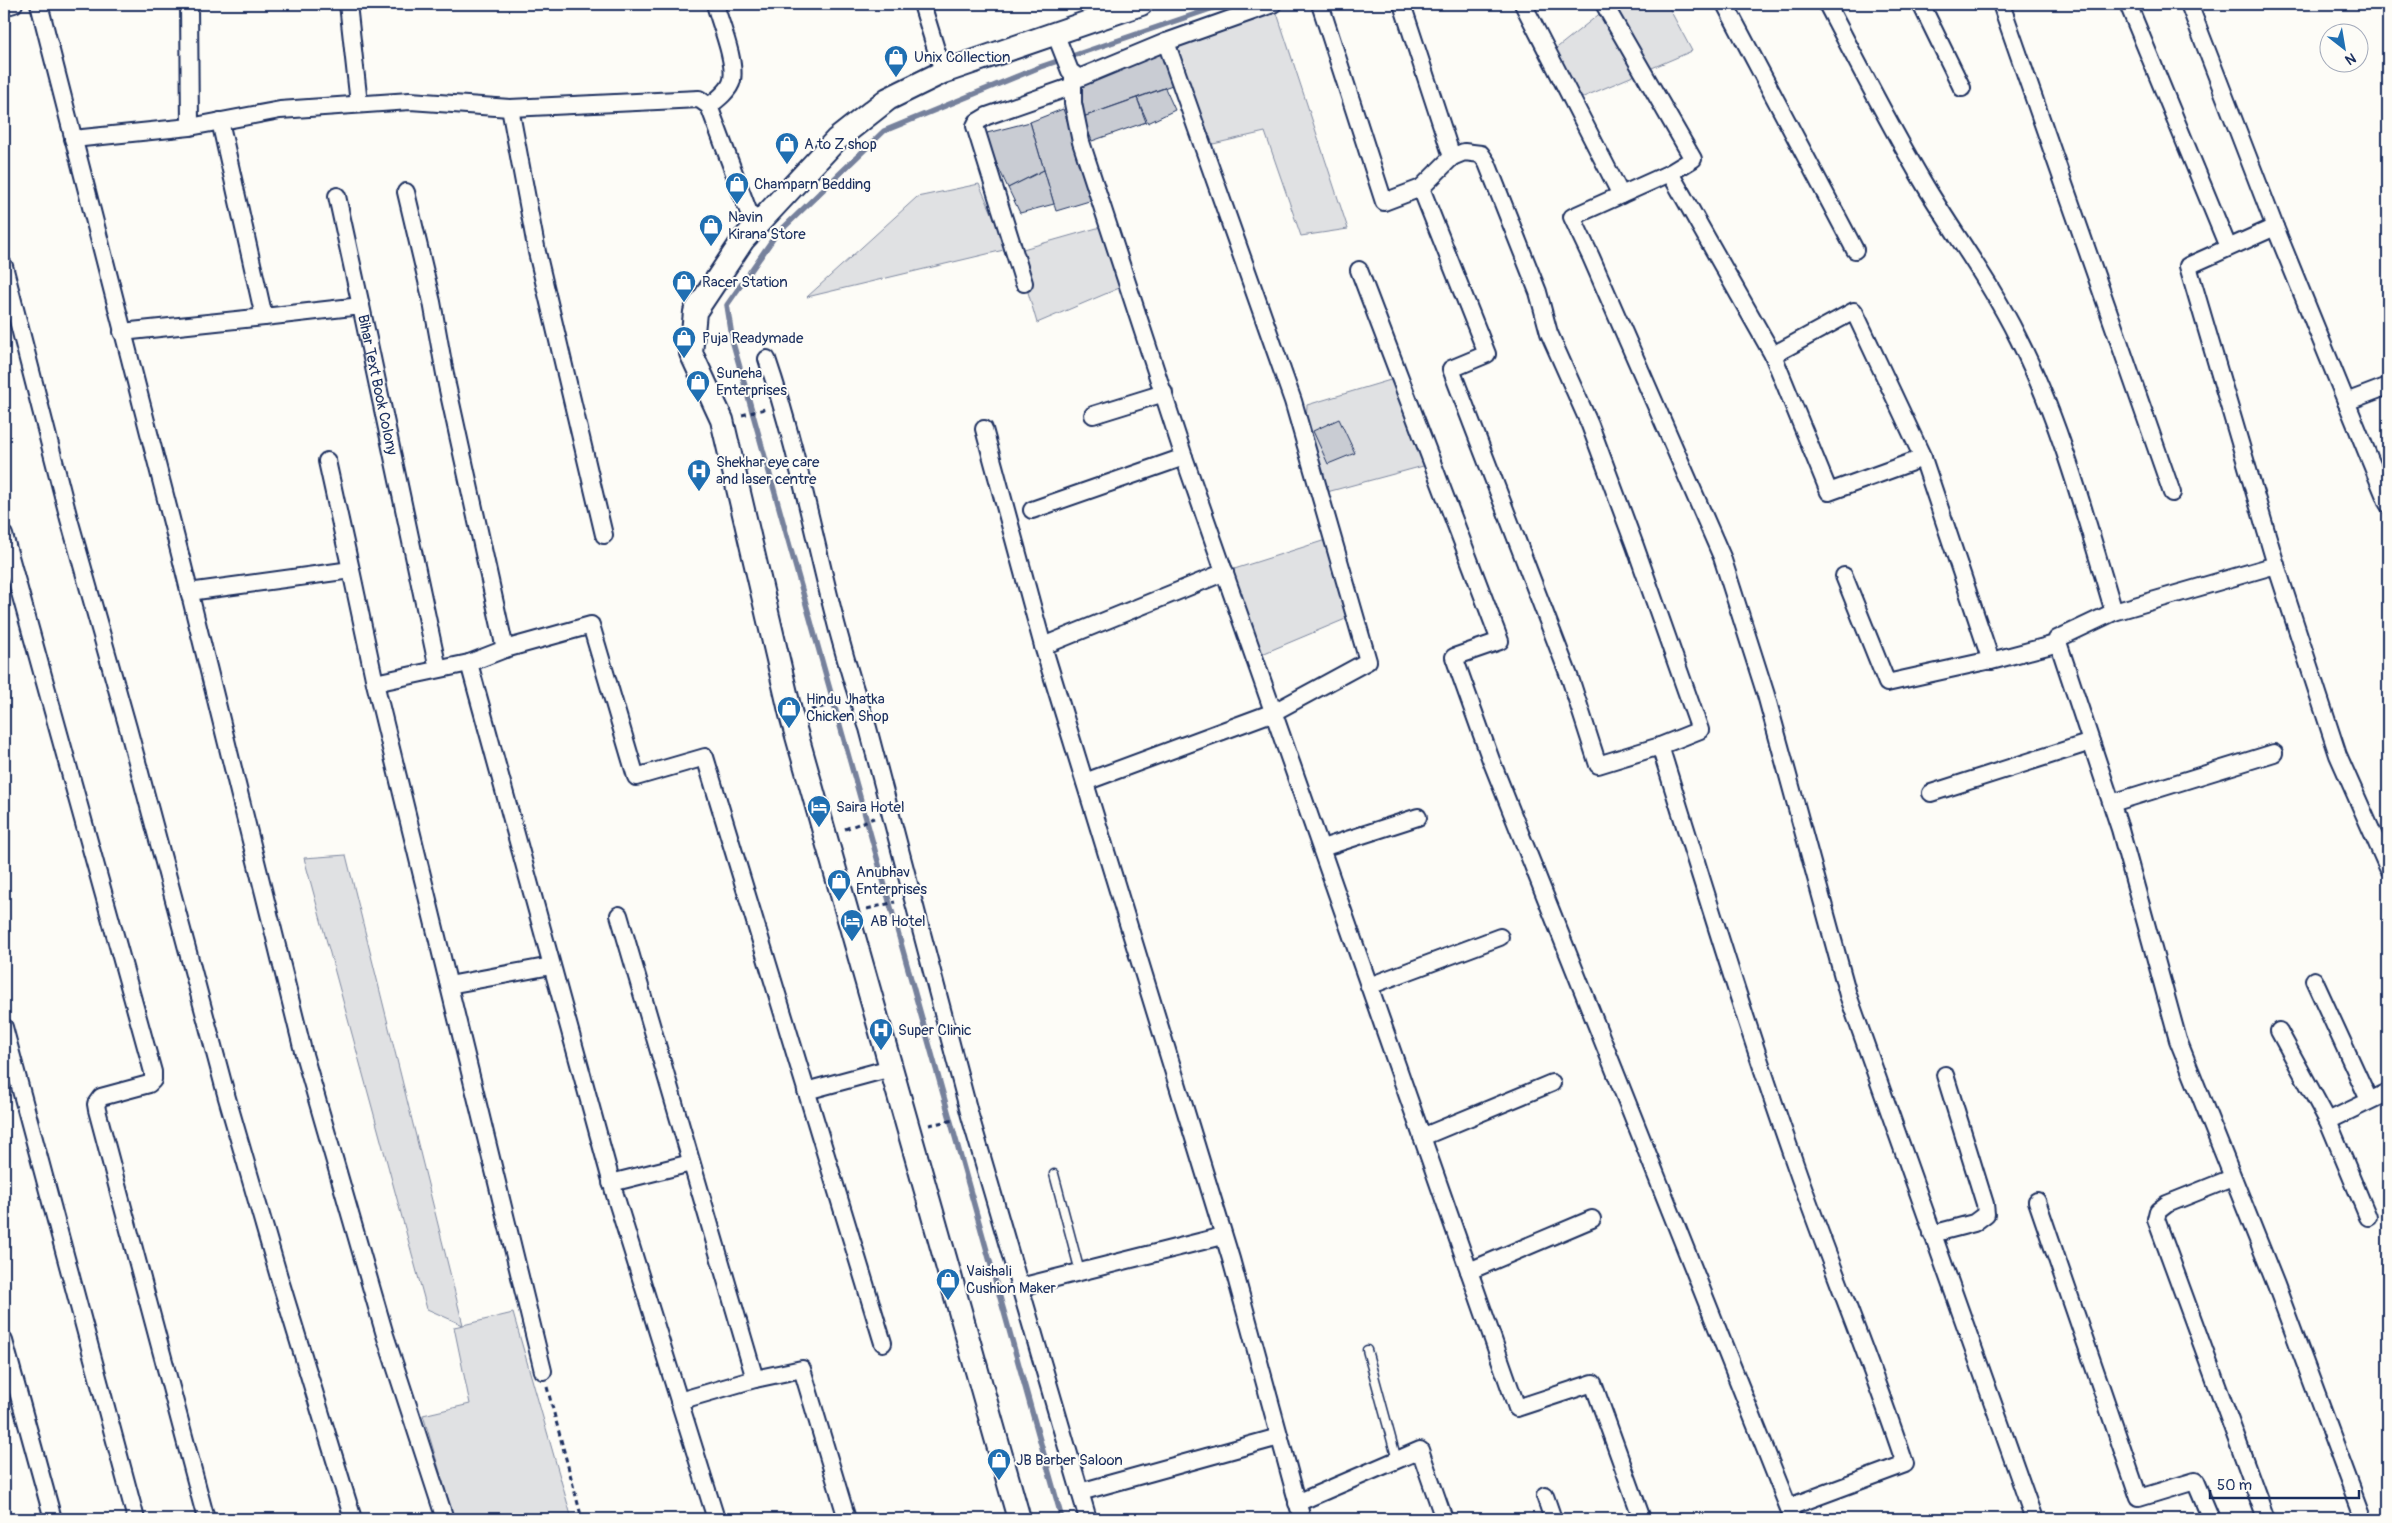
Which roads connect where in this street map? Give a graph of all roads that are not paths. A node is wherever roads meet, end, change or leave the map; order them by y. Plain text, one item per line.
1 (14, 4) edge
2 (39, 4) edge
3 (189, 4) edge
4 (348, 4) edge
5 (715, 4) edge
6 (922, 4) edge
7 (1141, 4) edge
8 (1273, 4) edge
9 (1320, 4) edge
10 (1402, 4) edge
11 (1523, 4) edge
12 (1604, 4) edge
13 (1725, 4) edge
14 (1827, 4) edge
15 (1921, 4) edge
16 (2001, 4) edge
17 (2128, 4) edge
18 (2189, 4) edge
19 (4, 7) edge
20 (1113, 8) edge
21 (1058, 42) junction
22 (1166, 42) junction
23 (943, 72) junction
24 (1072, 77) junction
25 (1962, 88) dead end
26 (359, 104) junction
27 (709, 106) junction
28 (510, 108) junction
29 (220, 121) junction
30 (190, 127) junction
31 (73, 139) junction
32 (1452, 156) junction
33 (1670, 173) junction
34 (1421, 188) junction
35 (406, 192) dead end
36 (1621, 195) junction
37 (337, 196) dead end
38 (2275, 227) junction
39 (755, 228) junction
40 (2228, 247) junction
41 (1855, 250) dead end
42 (4, 266) edge
43 (1359, 270) dead end
44 (1024, 283) dead end
45 (362, 306) junction
46 (264, 317) junction
47 (122, 332) junction
48 (1773, 355) junction
49 (767, 358) dead end
50 (2388, 386) edge
51 (1164, 393) junction
52 (2346, 402) junction
53 (1093, 415) dead end
54 (984, 429) dead end
55 (1184, 457) junction
56 (1923, 458) junction
57 (327, 461) dead end
58 (2172, 493) dead end
59 (2388, 504) edge
60 (1032, 510) dead end
61 (4, 535) edge
62 (604, 535) dead end
63 (2276, 565) junction
64 (351, 570) junction
65 (1225, 572) junction
66 (1844, 576) dead end
67 (189, 592) junction
68 (2114, 612) junction
69 (2059, 643) junction
70 (1043, 646) junction
71 (505, 649) junction
72 (1991, 660) junction
73 (469, 663) junction
74 (438, 669) junction
75 (376, 683) junction
76 (1274, 712) junction
77 (2091, 742) junction
78 (1660, 746) junction
79 (2274, 753) dead end
80 (1085, 782) junction
81 (1931, 792) dead end
82 (2112, 802) junction
83 (1418, 817) dead end
84 (1322, 848) junction
85 (2388, 868) edge
86 (620, 915) dead end
87 (1500, 937) dead end
88 (552, 966) junction
89 (2314, 980) dead end
90 (449, 985) junction
91 (1369, 986) junction
92 (4, 1027) edge
93 (2279, 1031) dead end
94 (891, 1068) junction
95 (1945, 1075) dead end
96 (1552, 1083) dead end
97 (806, 1091) junction
98 (2388, 1092) edge
99 (2369, 1100) junction
100 (2328, 1121) junction
101 (1422, 1136) junction
102 (691, 1163) junction
103 (1054, 1174) dead end
104 (2232, 1178) junction
105 (611, 1183) junction
106 (2037, 1201) dead end
107 (2368, 1217) dead end
108 (1592, 1219) dead end
109 (1932, 1234) junction
110 (1223, 1236) junction
111 (1469, 1271) junction
112 (1080, 1272) junction
113 (1020, 1287) junction
114 (4, 1341) edge
115 (884, 1342) dead end
116 (1367, 1350) dead end
117 (543, 1370) road end
118 (755, 1379) junction
119 (679, 1401) junction
120 (1279, 1438) junction
121 (1398, 1460) junction
122 (1080, 1492) junction
123 (1545, 1496) dead end
124 (1297, 1503) junction
125 (1791, 1513) edge
126 (53, 1519) edge
127 (136, 1519) edge
128 (206, 1519) edge
129 (353, 1519) edge
130 (445, 1519) edge
131 (716, 1519) edge
132 (847, 1519) edge
133 (1019, 1519) edge
134 (1088, 1519) edge
135 (1302, 1519) edge
136 (1444, 1519) edge
137 (1553, 1519) edge
138 (1642, 1519) edge
139 (2034, 1519) edge
140 (2211, 1519) edge
141 (2266, 1519) edge
142 (2364, 1519) edge

1 - 19 street
2 - 31 street
3 - 30 street
4 - 26 street
5 - 27 street
6 - 23 street
7 - 20 street
8 - 22 street
9 - 34 street
10 - 32 street
11 - 36 street
12 - 33 street
13 - 41 street
14 - 68 street
15 - 25 street
16 - 58 street
17 - 40 street
18 - 38 street
20 - 21 street
21 - 23 street
21 - 24 street
22 - 24 street
22 - 76 street
23 - 39 street
24 - 44 street
24 - 51 street
26 - 28 street
26 - 29 street
27 - 28 street
27 - 39 street
28 - 62 street
29 - 30 street
29 - 46 street
30 - 31 street
31 - 47 street
32 - 34 street
32 - 78 street
33 - 36 street
33 - 48 street
34 - 78 street
35 - 71 street
36 - 109 street
37 - 45 street
38 - 40 street
38 - 52 street
39 - 94 street
40 - 63 street
42 - 129 street
43 - 125 street
45 - 46 street, Bihar Text Book Colony
45 - 74 street, Bihar Text Book Colony
46 - 47 street, Bihar Text Book Colony
47 - 67 street
48 - 56 street
48 - 56 street
49 - 113 street
50 - 52 street
51 - 53 street
51 - 55 street
52 - 59 street
54 - 70 street
55 - 60 street
55 - 65 street
56 - 72 street
57 - 64 street
61 - 128 street
63 - 68 street
63 - 85 street
64 - 67 street
64 - 75 street
65 - 70 street
65 - 76 street
66 - 72 street
67 - 130 street
68 - 69 street
69 - 72 street
69 - 77 street
70 - 80 street
71 - 73 street
71 - 97 street
73 - 74 street
73 - 88 street
74 - 75 street
75 - 90 street
76 - 80 street
76 - 84 street
77 - 81 street
77 - 82 street
78 - 125 street
79 - 82 street
80 - 110 street
82 - 104 street
83 - 84 street
84 - 91 street
86 - 102 street
87 - 91 street
88 - 90 street
88 - 105 street
89 - 99 street
90 - 117 street
91 - 101 street
92 - 127 street
93 - 100 street
94 - 97 street
94 - 133 street
95 - 109 street
96 - 101 street
97 - 115 street
98 - 99 street
99 - 100 street
100 - 107 street
101 - 111 street
102 - 105 street
102 - 118 street
103 - 112 lane
104 - 141 street
104 - 142 street
105 - 119 street
106 - 140 street
108 - 111 street
109 - 139 street
110 - 112 street
110 - 120 street
111 - 138 street
112 - 113 street
113 - 122 street
114 - 126 street
116 - 121 lane
118 - 119 street
118 - 132 street
119 - 131 street
120 - 122 street
120 - 124 street
121 - 124 street
121 - 136 street
122 - 134 street
123 - 137 street
124 - 135 street

